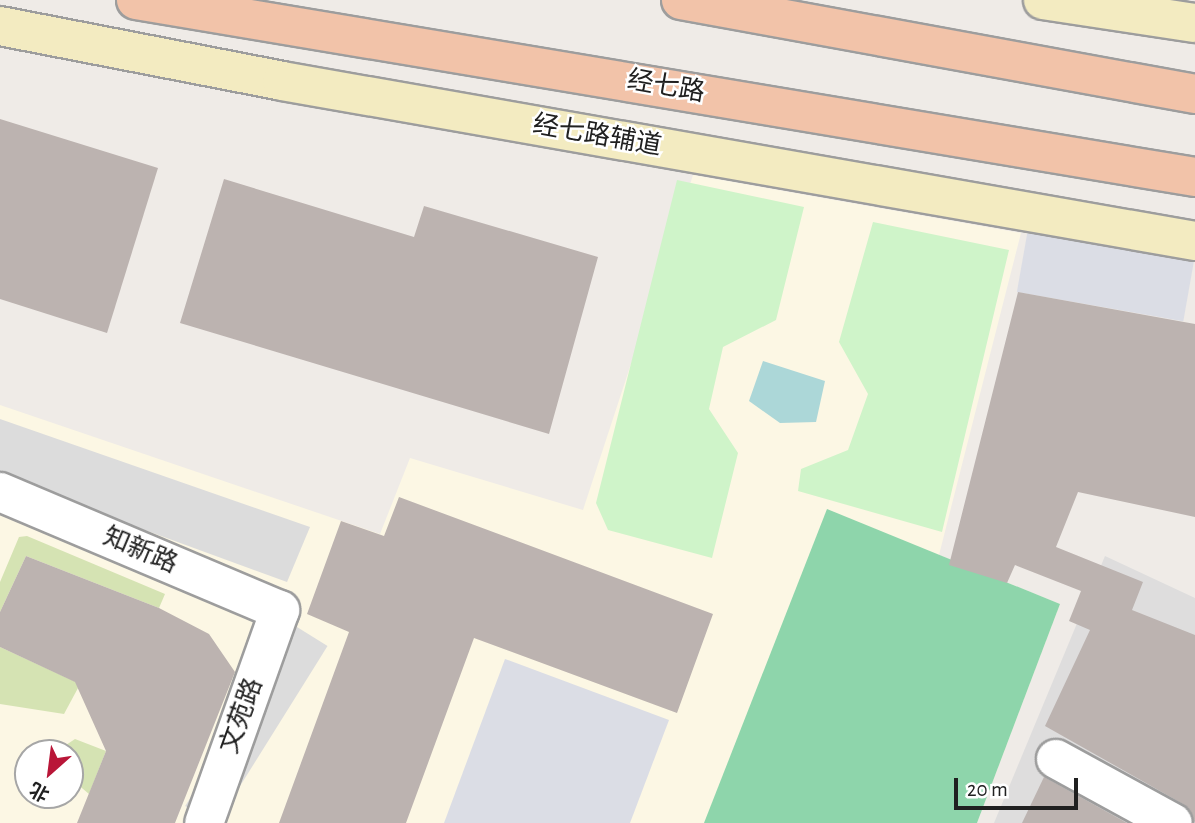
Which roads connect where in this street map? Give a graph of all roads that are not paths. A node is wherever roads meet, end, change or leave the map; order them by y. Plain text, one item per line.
1 (136, 0) edge
2 (681, 0) edge
3 (1043, 0) edge
4 (1195, 23) edge
5 (0, 26) edge
6 (1195, 94) edge
7 (1195, 177) edge
8 (1195, 241) edge
9 (0, 492) edge
10 (280, 610) joint
11 (1056, 760) dead end
12 (204, 823) edge
13 (1173, 823) edge

1 - 7 main road, 经七路
2 - 6 main road
3 - 4 street
5 - 8 street, 经七路辅道
9 - 10 street, 知新路
10 - 12 street, 文苑路
11 - 13 street

